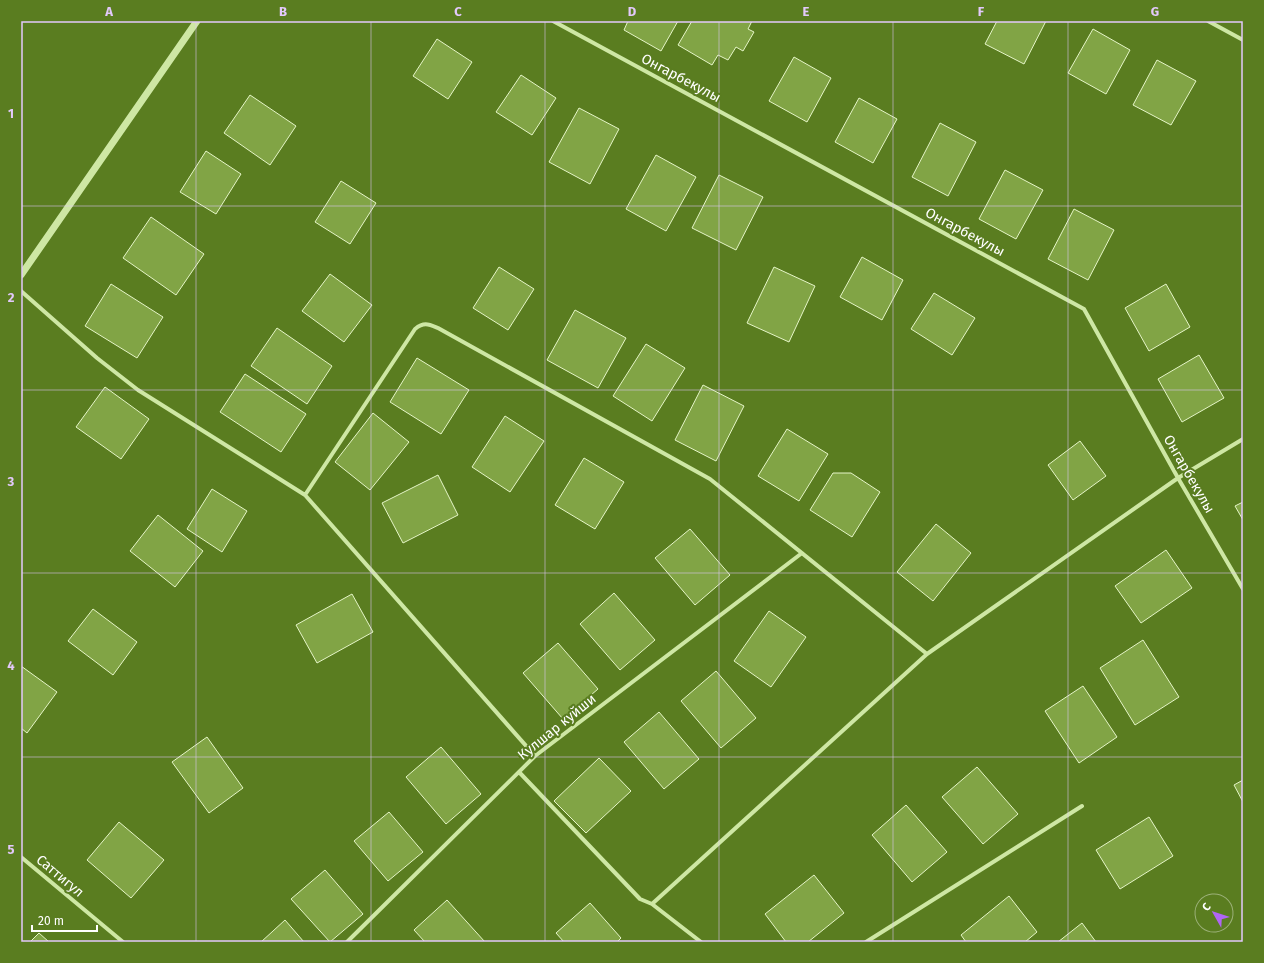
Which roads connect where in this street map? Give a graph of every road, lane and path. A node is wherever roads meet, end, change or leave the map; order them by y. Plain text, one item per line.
1 (197, 21) edge
2 (553, 21) edge
3 (1208, 21) edge
4 (1243, 40) edge
5 (21, 275) edge
6 (21, 291) edge
7 (1243, 439) edge
8 (1178, 478) junction
9 (305, 494) junction
10 (802, 553) junction
11 (1243, 589) edge
12 (927, 654) junction
13 (535, 756) junction
14 (519, 772) junction
15 (1082, 806) dead end
16 (21, 857) edge
17 (652, 904) junction
18 (122, 942) edge
19 (347, 942) edge
20 (701, 942) edge
21 (866, 942) edge

1 - 5 street
2 - 8 street, Онгарбекулы
3 - 4 street
6 - 9 street
7 - 8 street
8 - 11 street, Онгарбекулы
8 - 12 street
9 - 10 street
9 - 13 street
10 - 12 street
10 - 13 street, Кулшар куйши
12 - 17 street
13 - 14 street, Кулшар куйши
14 - 17 street
14 - 19 street, Кулшар куйши
15 - 21 street
16 - 18 street, Саттигул
17 - 20 street

